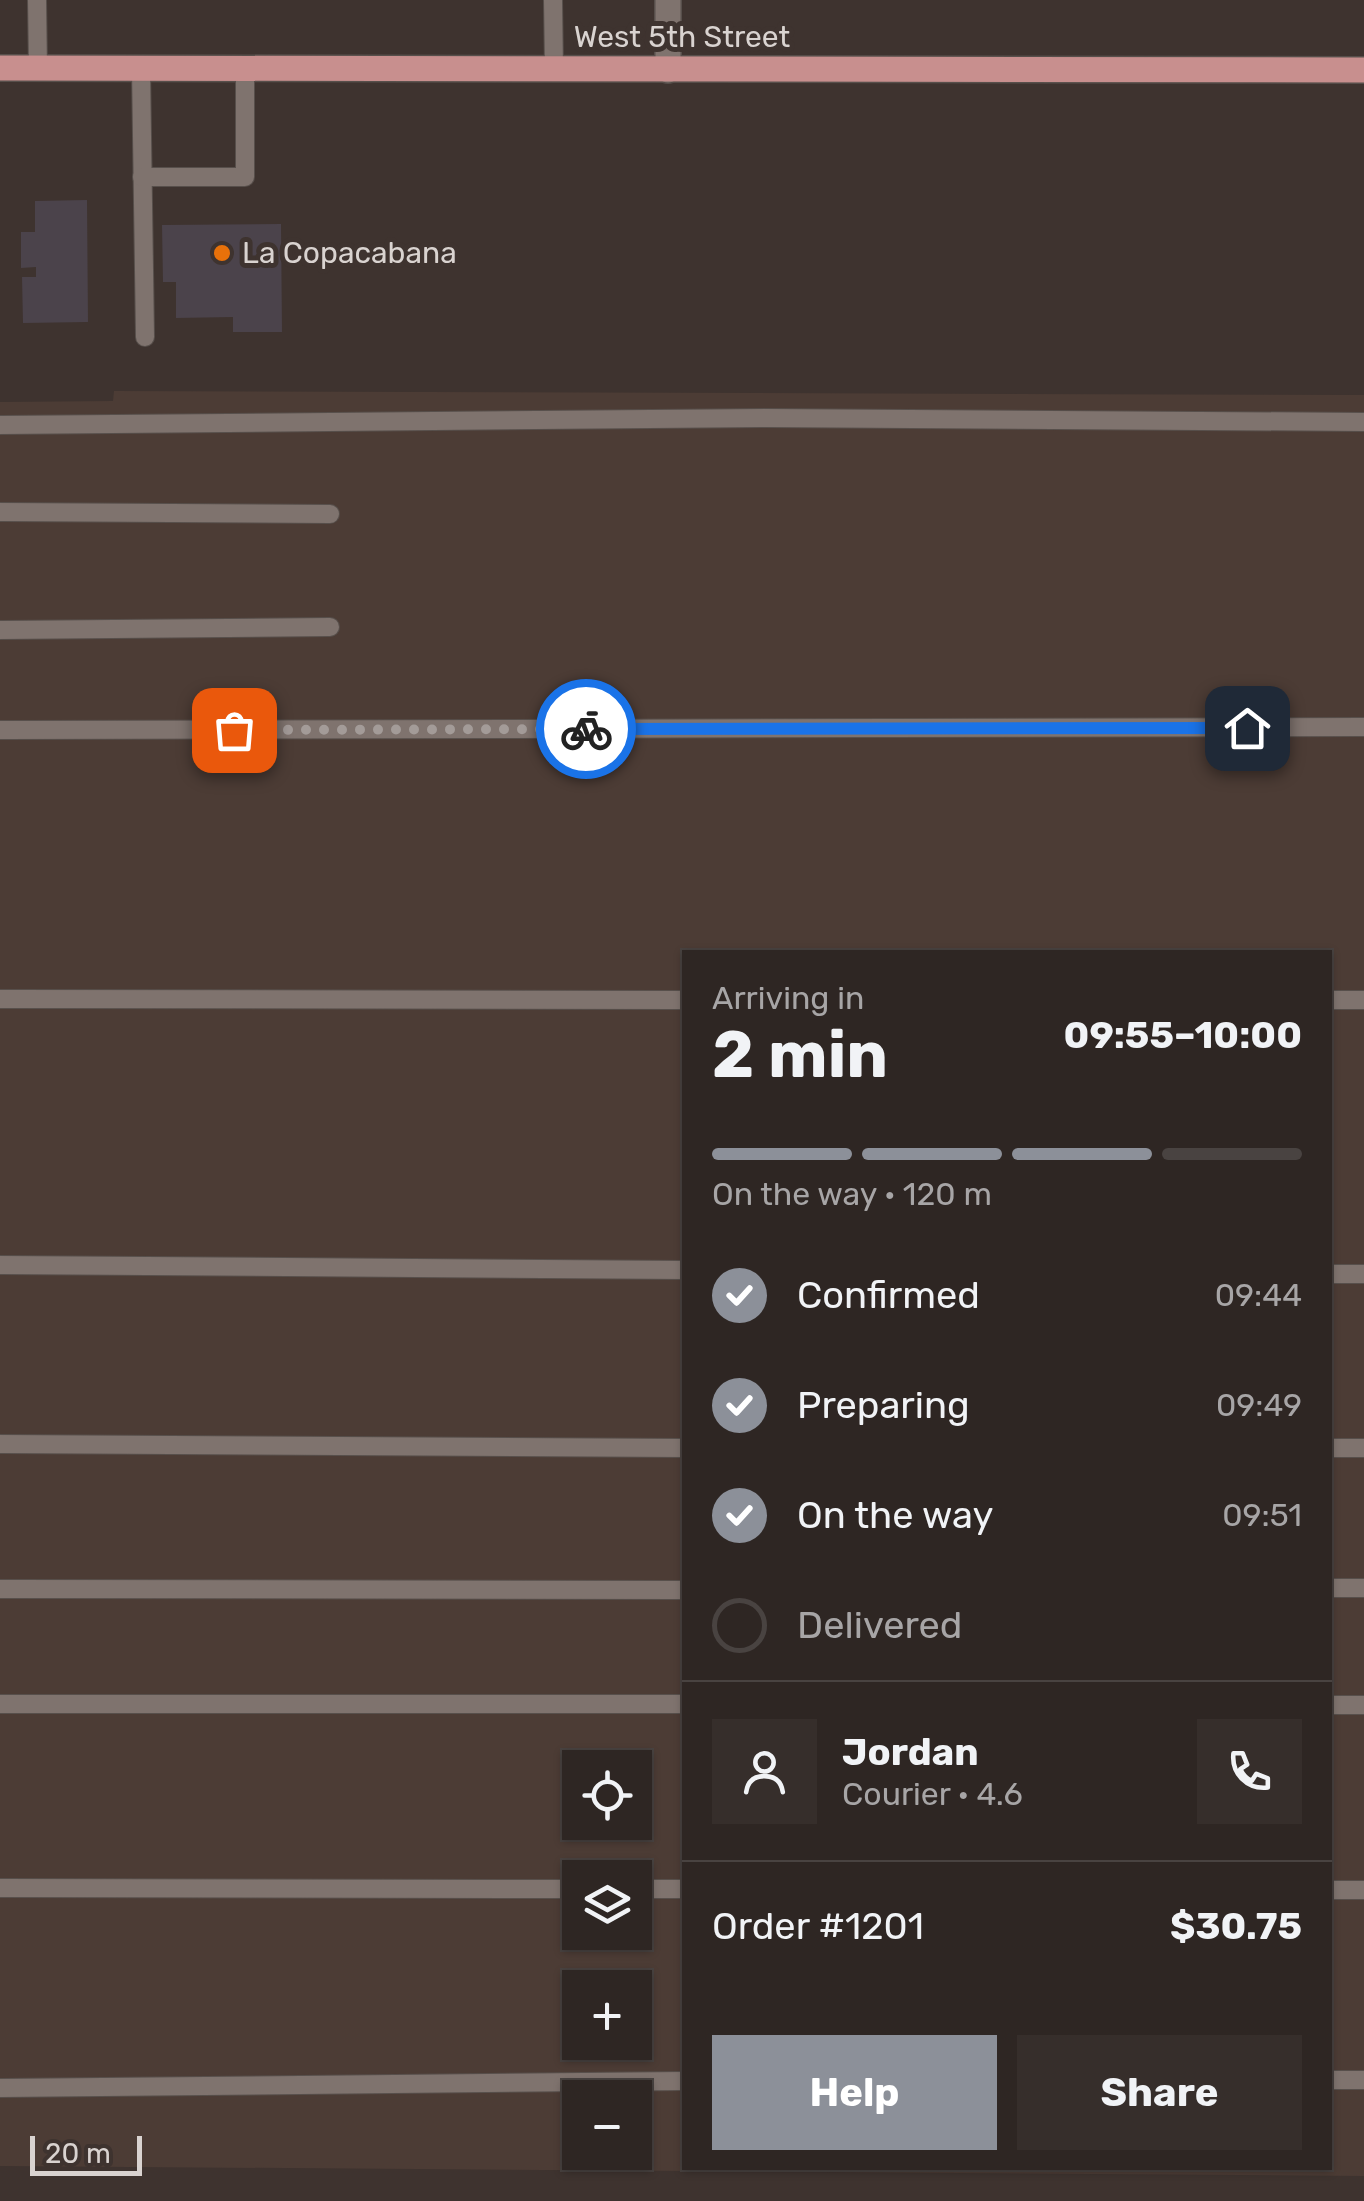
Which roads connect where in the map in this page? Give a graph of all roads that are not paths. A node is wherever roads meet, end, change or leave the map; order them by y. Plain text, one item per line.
1 (37, 0) edge
2 (553, 0) edge
3 (668, 0) edge
4 (0, 68) edge
5 (38, 69) junction
6 (140, 69) junction
7 (245, 69) junction
8 (554, 69) junction
9 (668, 70) junction
10 (1364, 70) edge
11 (142, 178) junction
12 (145, 337) dead end
13 (1364, 422) edge
14 (0, 425) edge
15 (0, 512) edge
16 (330, 514) dead end
17 (330, 627) dead end
18 (0, 630) edge
19 (1364, 727) edge
20 (0, 730) edge
21 (0, 999) edge
22 (682, 1000) edge
23 (1332, 1000) edge
24 (1364, 1000) edge
25 (0, 1265) edge
26 (682, 1270) edge
27 (1332, 1274) edge
28 (1364, 1274) edge
29 (0, 1444) edge
30 (682, 1448) edge
31 (1332, 1448) edge
32 (1364, 1448) edge
33 (1332, 1588) edge
34 (1364, 1588) edge
35 (0, 1590) edge
36 (682, 1590) edge
37 (0, 1704) edge
38 (682, 1704) edge
39 (1332, 1705) edge
40 (1364, 1705) edge
41 (0, 1888) edge
42 (562, 1889) edge
43 (652, 1889) edge
44 (682, 1889) edge
45 (1332, 1890) edge
46 (1364, 1890) edge
47 (1332, 2080) edge
48 (1364, 2080) edge
49 (682, 2082) edge
50 (0, 2088) edge

1 - 5 lane
2 - 8 lane
3 - 9 street
4 - 5 main road, West 5th Street
5 - 6 main road, West 5th Street
6 - 7 main road, West 5th Street
6 - 11 lane
7 - 8 main road, West 5th Street
7 - 11 lane
8 - 9 main road, West 5th Street
9 - 10 main road, West 5th Street
11 - 12 lane
13 - 14 lane
15 - 16 lane
17 - 18 lane
19 - 20 lane
21 - 22 lane
23 - 24 lane
25 - 26 lane
27 - 28 lane
29 - 30 lane
31 - 32 lane
33 - 34 lane
35 - 36 lane
37 - 38 lane
39 - 40 lane
41 - 42 lane
43 - 44 lane
45 - 46 lane
47 - 48 lane
49 - 50 lane

